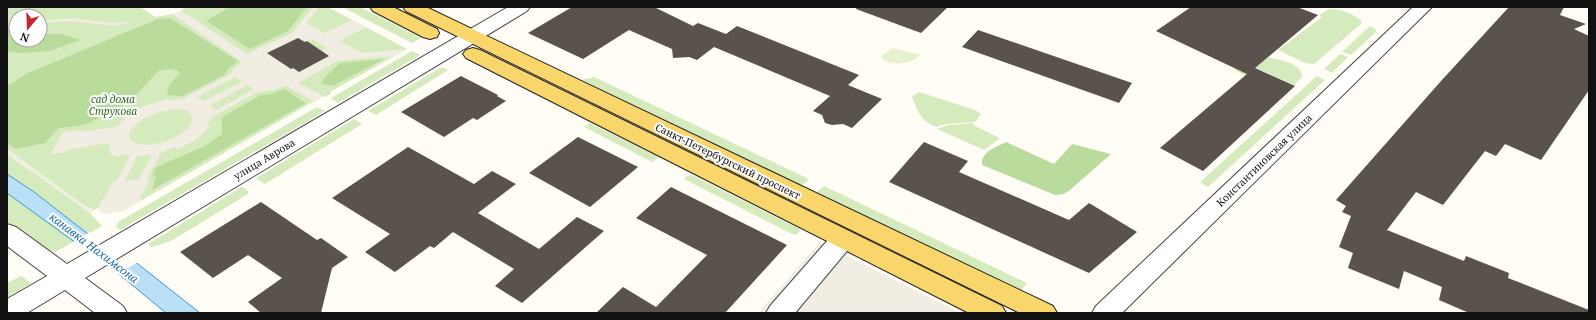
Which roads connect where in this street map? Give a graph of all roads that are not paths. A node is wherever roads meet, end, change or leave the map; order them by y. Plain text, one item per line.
1 (379, 7) edge
2 (412, 7) edge
3 (521, 7) edge
4 (1423, 7) edge
5 (464, 41) junction
6 (7, 233) edge
7 (843, 239) junction
8 (74, 272) junction
9 (7, 312) edge
10 (114, 313) edge
11 (779, 313) edge
12 (993, 313) edge
13 (1044, 313) edge
14 (1105, 313) edge

1 - 5 main road, Санкт-Петербургский проспект
2 - 5 main road, Санкт-Петербургский проспект
3 - 5 street, улица Аврова
4 - 14 street, Константиновская улица
5 - 7 main road, Санкт-Петербургский проспект
5 - 8 street, улица Аврова
5 - 13 main road, Санкт-Петербургский проспект
6 - 8 street
7 - 11 street
7 - 12 main road, Санкт-Петербургский проспект
8 - 9 street, улица Аврова
8 - 10 street

